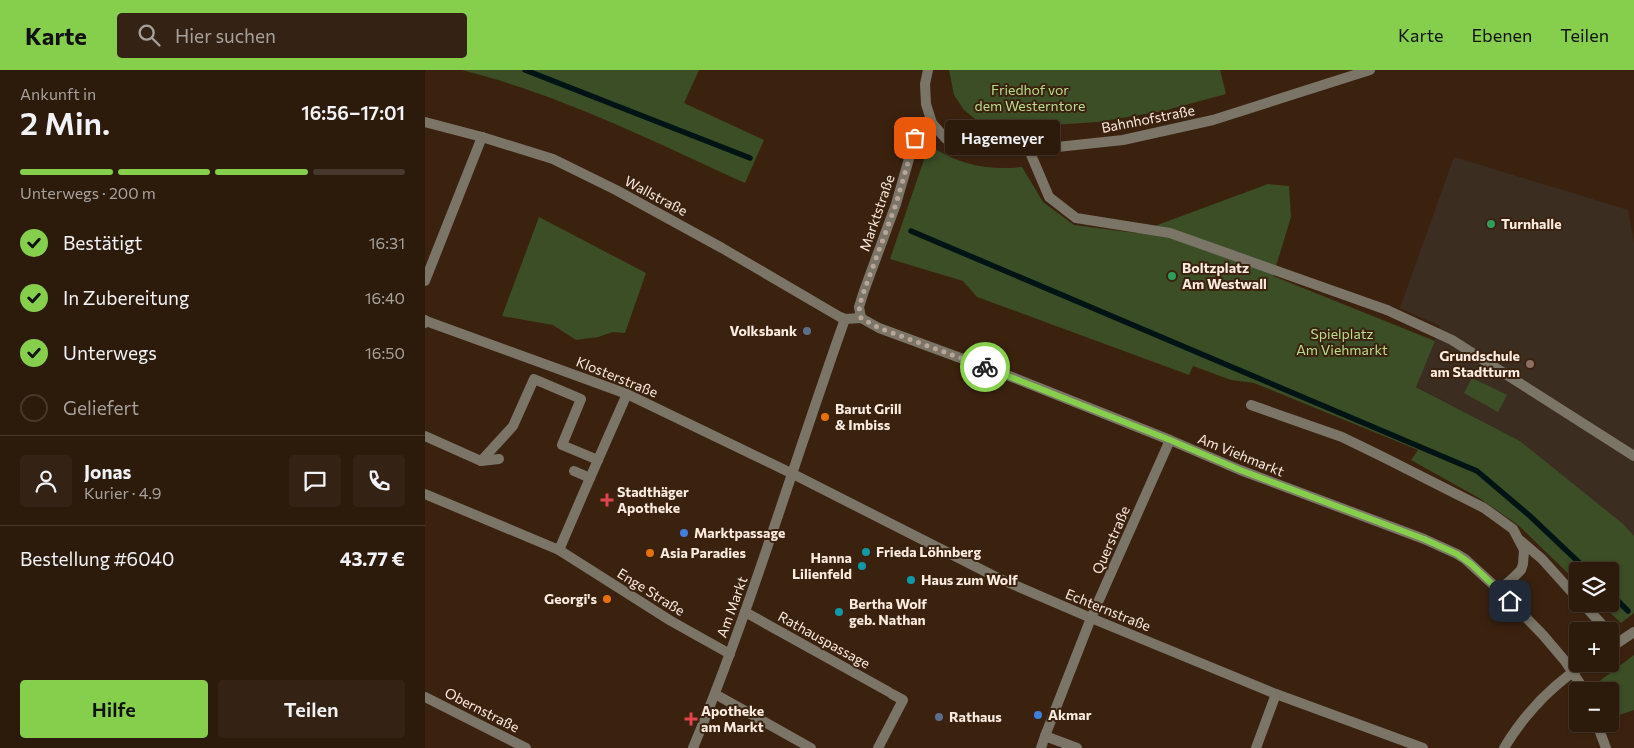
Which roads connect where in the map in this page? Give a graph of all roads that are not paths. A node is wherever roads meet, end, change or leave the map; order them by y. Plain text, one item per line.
1 (928, 70) edge
2 (1370, 70) edge
3 (425, 122) edge
4 (932, 122) junction
5 (482, 137) junction
6 (1029, 150) junction
7 (425, 281) edge
8 (861, 318) junction
9 (845, 319) junction
10 (425, 321) edge
11 (627, 394) junction
12 (1251, 405) dead end
13 (425, 436) edge
14 (1170, 440) junction
15 (1634, 456) edge
16 (499, 459) dead end
17 (598, 460) junction
18 (481, 461) junction
19 (574, 471) dead end
20 (793, 474) junction
21 (590, 478) junction
22 (425, 494) edge
23 (1520, 540) junction
24 (559, 550) junction
25 (1569, 589) edge
26 (1499, 590) junction
27 (745, 612) junction
28 (1590, 612) edge
29 (1091, 618) junction
30 (1600, 622) edge
31 (1634, 632) edge
32 (1619, 642) edge
33 (730, 654) junction
34 (1569, 667) edge
35 (1573, 672) joint
36 (1579, 682) edge
37 (715, 694) junction
38 (1276, 694) junction
39 (425, 697) edge
40 (1600, 732) edge
41 (1045, 736) junction
42 (526, 748) edge
43 (693, 748) edge
44 (811, 748) edge
45 (878, 748) edge
46 (1041, 748) edge
47 (1077, 748) edge
48 (1256, 748) edge
49 (1423, 748) edge
50 (1504, 748) edge
51 (1606, 748) edge

1 - 4 street
2 - 6 street, Bahnhofstraße
3 - 5 street, Wallstraße
4 - 6 street, Bahnhofstraße
4 - 8 street, Marktstraße
5 - 7 street
5 - 9 street, Wallstraße
6 - 15 street
8 - 9 street
8 - 14 street, Am Viehmarkt
9 - 20 street
10 - 11 street, Klosterstraße
11 - 17 street
11 - 20 street, Klosterstraße
12 - 23 street
13 - 18 street
14 - 26 street, Am Viehmarkt
14 - 29 street, Querstraße
16 - 18 street
17 - 18 street
17 - 21 street
19 - 21 street
20 - 27 street, Am Markt
20 - 29 street, Echternstraße
21 - 24 street
22 - 24 street, Enge Straße
23 - 25 street
23 - 26 street
24 - 33 street, Enge Straße
26 - 34 street, Am Viehmarkt
27 - 33 street, Am Markt
27 - 45 street, Rathauspassage
28 - 30 street
29 - 38 street, Echternstraße
29 - 41 street, Querstraße
31 - 32 street
33 - 37 street, Am Markt
35 - 36 street, Am Viehmarkt
35 - 50 street
37 - 43 street, Am Markt
37 - 44 street
38 - 48 street
38 - 49 street, Echternstraße
39 - 42 street, Obernstraße
40 - 51 street
41 - 46 street, Querstraße
41 - 47 street

